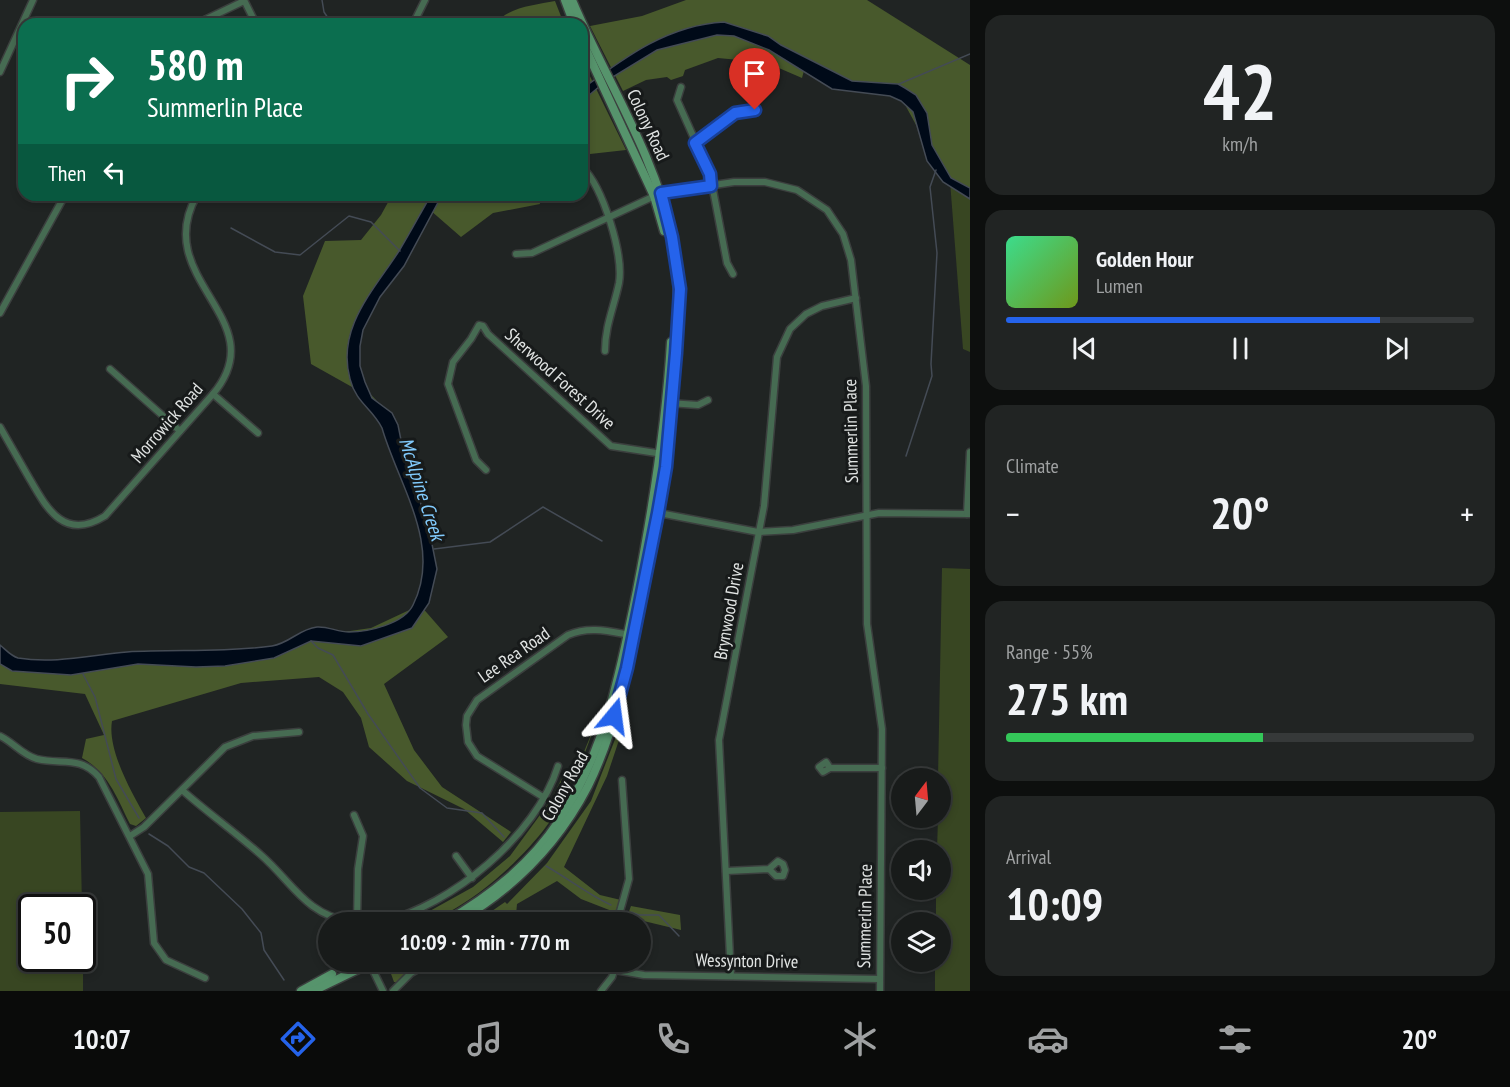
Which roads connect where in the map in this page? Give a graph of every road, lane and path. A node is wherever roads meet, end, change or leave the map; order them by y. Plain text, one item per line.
1 (33, 0) edge
2 (244, 0) edge
3 (426, 0) edge
4 (565, 0) edge
5 (572, 0) edge
6 (25, 18) edge
7 (208, 18) edge
8 (253, 18) edge
9 (416, 18) edge
10 (572, 18) edge
11 (580, 18) edge
12 (18, 33) edge
13 (588, 38) edge
14 (588, 52) edge
15 (0, 72) edge
16 (681, 87) dead end
17 (618, 108) junction
18 (755, 110) dead end
19 (695, 143) junction
20 (588, 172) edge
21 (711, 186) junction
22 (658, 194) junction
23 (62, 201) edge
24 (195, 201) edge
25 (609, 218) junction
26 (516, 254) dead end
27 (733, 274) dead end
28 (856, 298) junction
29 (0, 313) edge
30 (605, 351) dead end
31 (110, 369) dead end
32 (213, 394) junction
33 (708, 400) dead end
34 (668, 403) junction
35 (0, 427) edge
36 (180, 431) junction
37 (258, 433) dead end
38 (970, 452) edge
39 (664, 454) junction
40 (486, 470) dead end
41 (655, 512) junction
42 (867, 514) junction
43 (969, 514) edge
44 (758, 532) junction
45 (631, 635) junction
46 (299, 732) dead end
47 (0, 736) edge
48 (598, 751) junction
49 (558, 766) dead end
50 (830, 768) dead end
51 (882, 768) junction
52 (622, 780) dead end
53 (182, 790) junction
54 (543, 797) junction
55 (354, 815) dead end
56 (129, 836) junction
57 (456, 856) dead end
58 (769, 869) dead end
59 (726, 871) junction
60 (472, 878) junction
61 (321, 912) edge
62 (357, 912) edge
63 (413, 912) edge
64 (461, 912) edge
65 (472, 912) edge
66 (620, 912) edge
67 (345, 972) edge
68 (349, 972) edge
69 (373, 972) edge
70 (413, 972) edge
71 (614, 972) edge
72 (627, 972) edge
73 (731, 976) junction
74 (206, 978) dead end
75 (879, 979) junction
76 (301, 991) edge
77 (313, 991) edge
78 (383, 991) edge
79 (393, 991) edge
80 (601, 991) edge
81 (880, 991) edge

1 - 6 street
2 - 7 street
2 - 8 street
3 - 9 street
4 - 10 main road
5 - 11 main road, Colony Road
12 - 15 street
13 - 17 main road, Colony Road
14 - 17 main road, Colony Road
16 - 19 street
17 - 22 main road, Colony Road
18 - 19 street
19 - 21 street
20 - 25 street
21 - 22 street, Summerlin Place
21 - 27 street
21 - 28 street, Summerlin Place
22 - 25 street, Summerlin Place
22 - 34 main road, Colony Road
23 - 29 street
24 - 32 street, Morrowick Road
25 - 26 street, Summerlin Place
25 - 30 street
28 - 42 street, Summerlin Place
28 - 44 street, Brynwood Drive
31 - 36 street
32 - 36 street, Morrowick Road
32 - 37 street
33 - 34 street
34 - 39 main road, Colony Road
35 - 36 street, Morrowick Road
38 - 43 street
39 - 40 street, Sherwood Forest Drive
39 - 41 main road, Colony Road
41 - 44 street
41 - 45 main road, Colony Road
42 - 43 street
42 - 44 street
42 - 51 street, Summerlin Place
44 - 59 street, Brynwood Drive
45 - 48 main road, Colony Road
45 - 54 street, Lee Rea Road
46 - 53 street
47 - 56 street
48 - 64 main road, Colony Road
48 - 65 main road, Colony Road
49 - 54 street
50 - 51 street
51 - 75 street, Summerlin Place
52 - 66 street
53 - 56 street
53 - 61 street
54 - 60 street
55 - 62 street
56 - 74 street
57 - 60 street
58 - 59 street
59 - 73 street, Brynwood Drive
60 - 63 street
67 - 76 main road
68 - 77 main road
69 - 78 street
70 - 79 street
71 - 80 street
72 - 73 street, Wessynton Drive
73 - 75 street, Wessynton Drive
75 - 81 street, Summerlin Place

